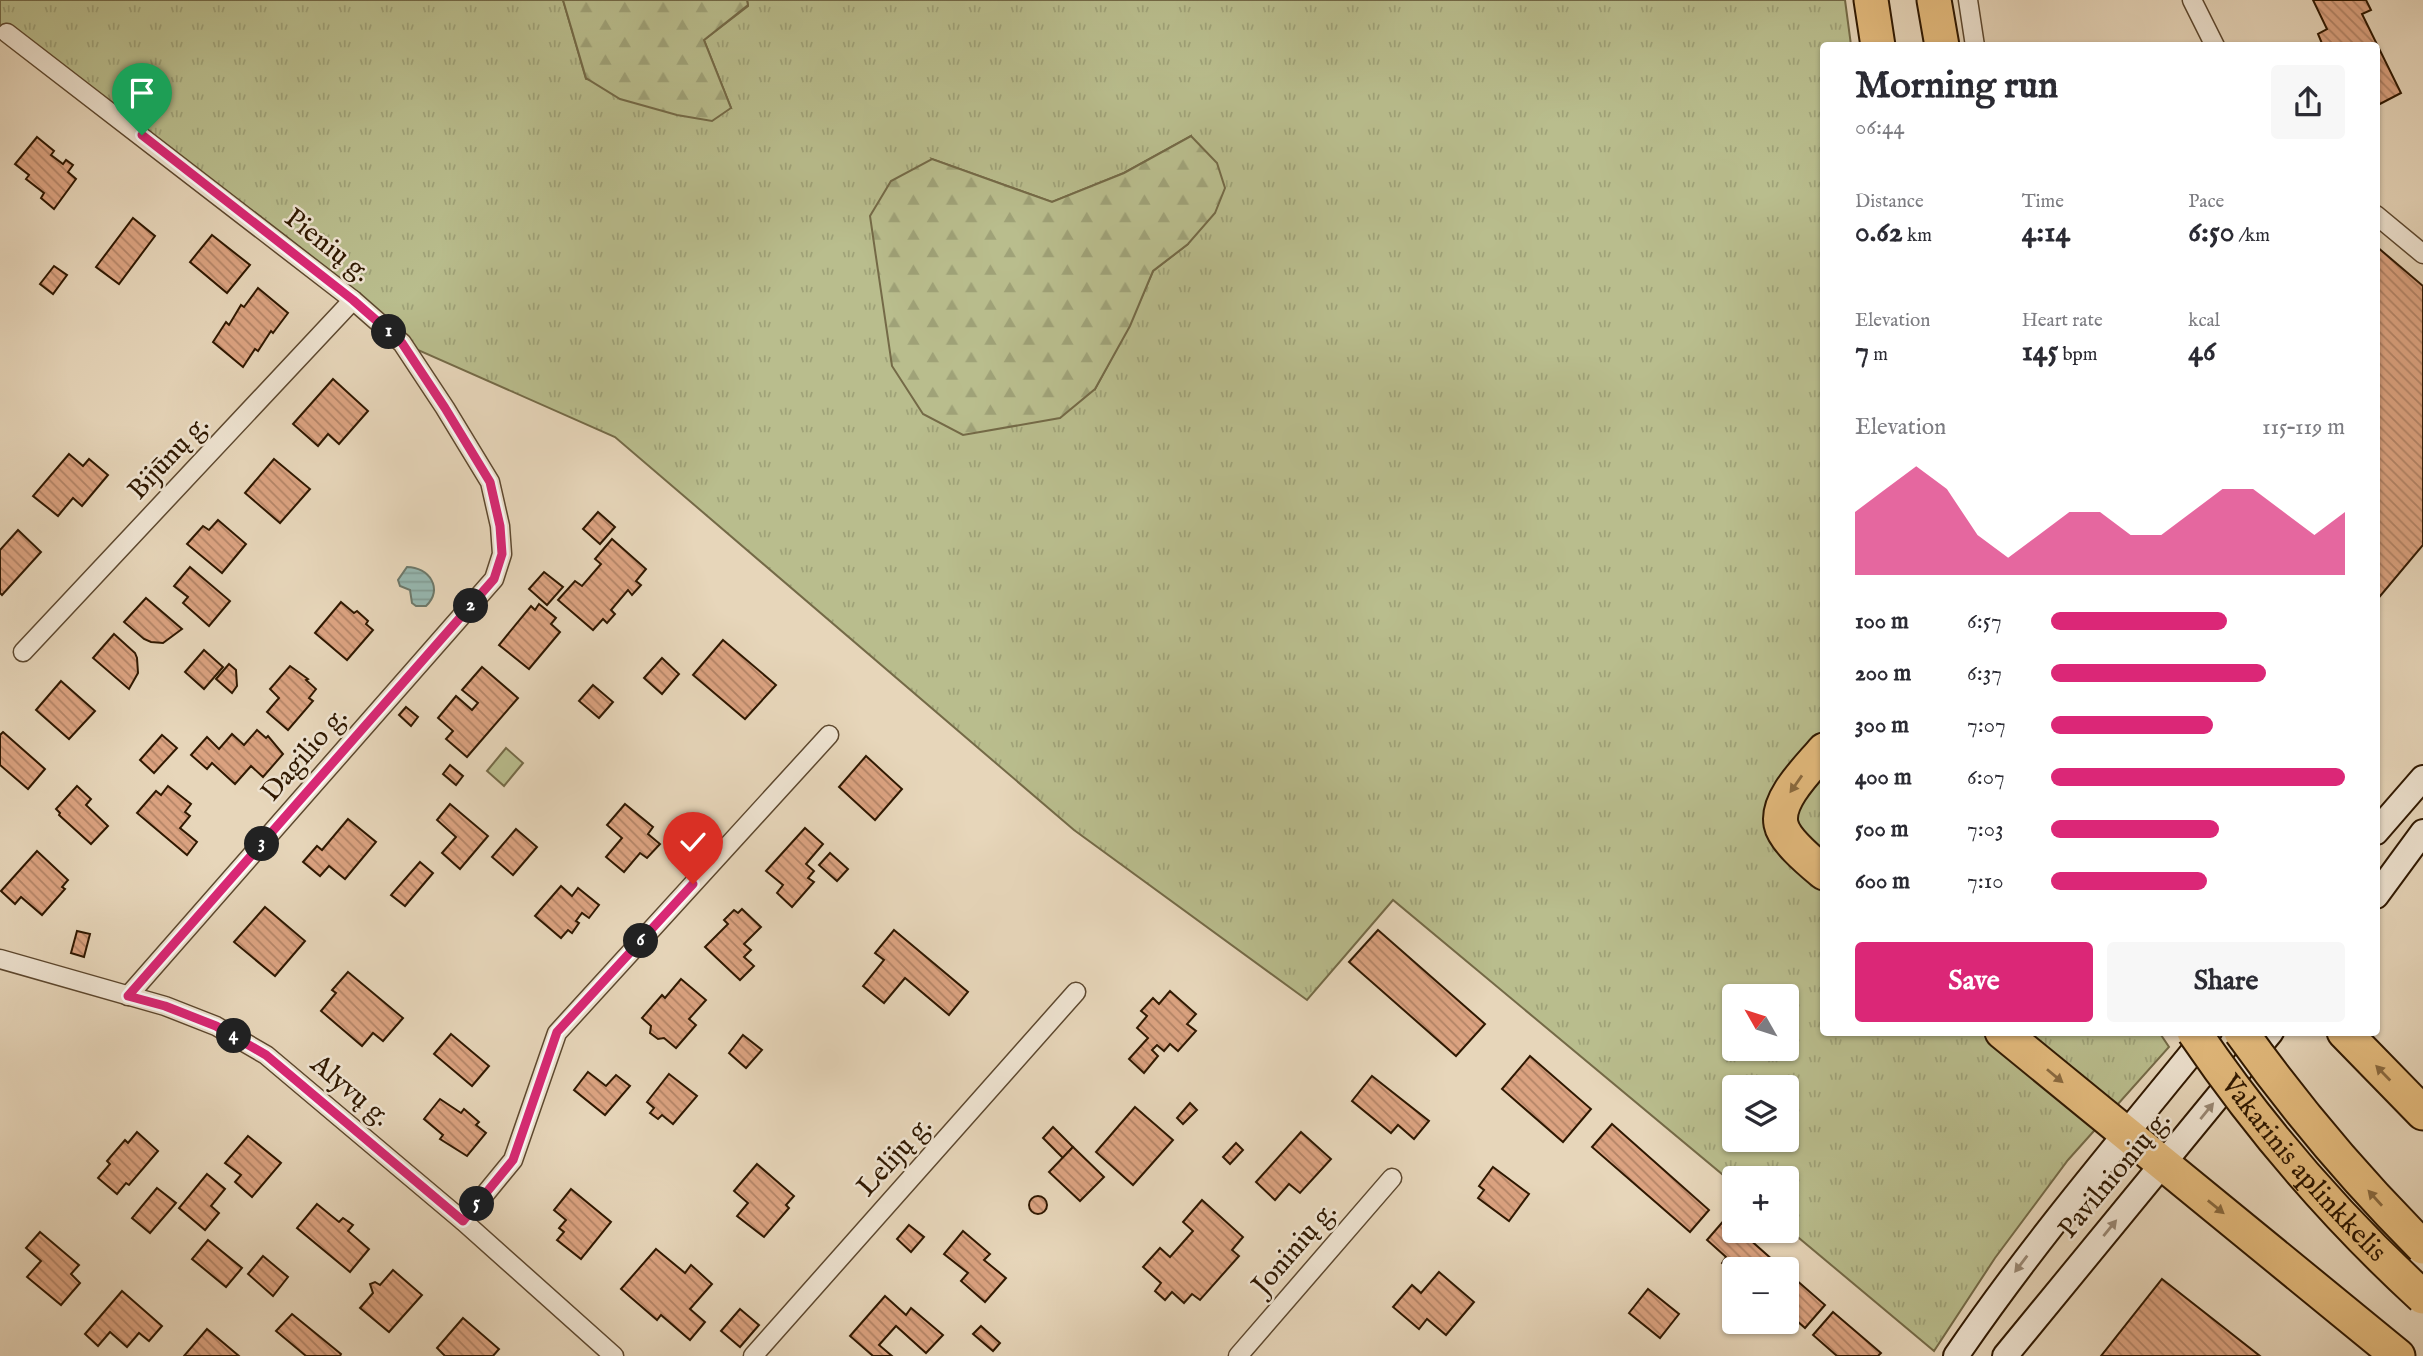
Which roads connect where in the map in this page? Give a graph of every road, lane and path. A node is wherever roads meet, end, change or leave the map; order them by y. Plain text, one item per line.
1 (1871, 0) edge
2 (1916, 0) edge
3 (1934, 0) edge
4 (1968, 0) edge
5 (2192, 0) edge
6 (7, 33) dead end
7 (1877, 42) edge
8 (1922, 42) edge
9 (1941, 42) edge
10 (1974, 42) edge
11 (2213, 42) edge
12 (2380, 218) edge
13 (2423, 254) edge
14 (353, 300) junction
15 (494, 579) joint
16 (23, 652) dead end
17 (829, 735) dead end
18 (1820, 755) edge
19 (2423, 778) edge
20 (2380, 827) edge
21 (2423, 832) edge
22 (1820, 869) edge
23 (2380, 891) edge
24 (0, 959) edge
25 (1076, 992) dead end
26 (128, 996) junction
27 (2007, 1036) edge
28 (2197, 1036) edge
29 (2206, 1036) edge
30 (2244, 1036) edge
31 (2268, 1036) edge
32 (2348, 1036) edge
33 (2423, 1114) edge
34 (2126, 1134) junction
35 (2163, 1164) junction
36 (1392, 1178) dead end
37 (463, 1221) junction
38 (2423, 1247) edge
39 (2423, 1297) edge
40 (614, 1356) edge
41 (753, 1356) edge
42 (1238, 1356) edge
43 (1956, 1356) edge
44 (2005, 1356) edge
45 (2398, 1356) edge

1 - 7 highway
2 - 8 highway
3 - 9 highway
4 - 10 street
5 - 11 street
6 - 14 street, Pienių g.
12 - 13 street
14 - 15 street, Pienių g.
14 - 16 street, Bijūnų g.
15 - 26 street, Dagilio g.
17 - 37 street
18 -> 22 highway
19 - 20 street
21 - 23 street
24 - 26 street, Alyvų g.
25 - 41 street, Lelijų g.
26 - 37 street, Alyvų g.
27 -> 34 highway
28 - 39 highway, Vakarinis aplinkkelis, bridge
29 - 34 street, Pavilnionių g.
38 -> 30 highway, Vakarinis aplinkkelis, bridge
35 -> 31 street, Pavilnionių g.
33 -> 32 highway
34 - 35 highway
34 -> 43 street, Pavilnionių g.
44 -> 35 street, Pavilnionių g.
35 -> 45 highway
36 - 42 street, Joninių g.
37 - 40 street, Alyvų g.

